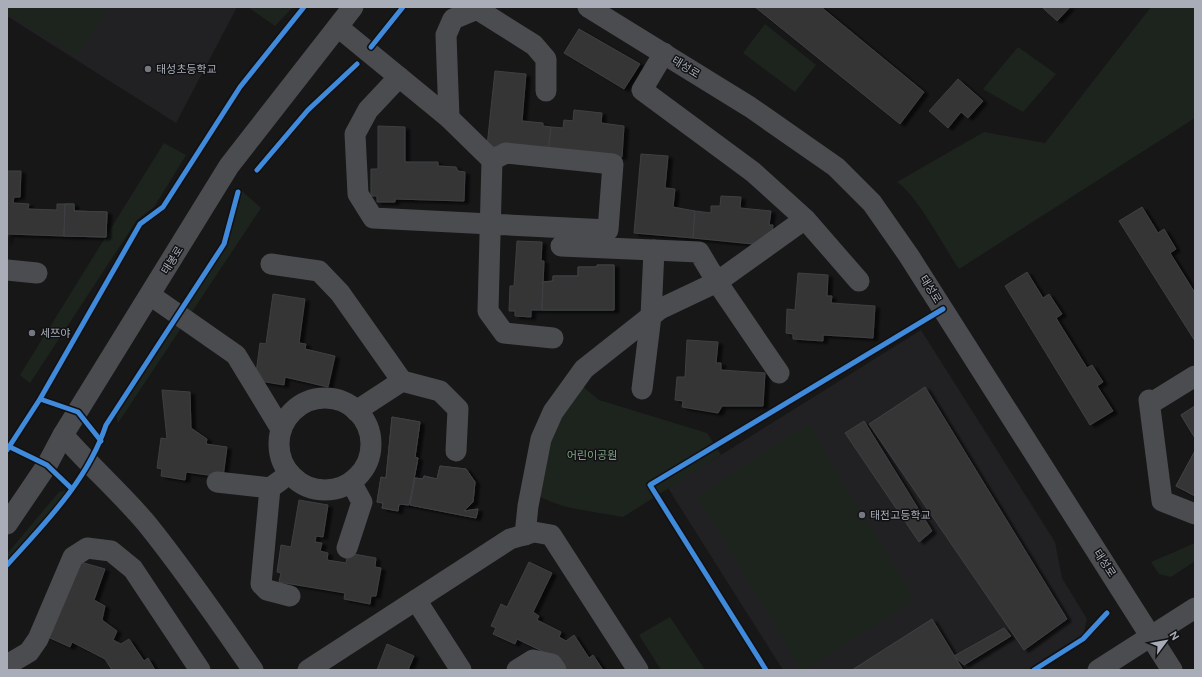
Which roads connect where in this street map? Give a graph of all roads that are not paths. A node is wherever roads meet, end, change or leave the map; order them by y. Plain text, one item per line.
1 (353, 7) edge
2 (588, 7) edge
3 (338, 27) junction
4 (664, 53) junction
5 (399, 77) junction
6 (546, 91) dead end
7 (449, 118) junction
8 (492, 160) junction
9 (805, 219) junction
10 (491, 224) junction
11 (571, 240) junction
12 (654, 250) junction
13 (271, 264) dead end
14 (7, 270) edge
15 (36, 273) dead end
16 (859, 281) dead end
17 (717, 282) junction
18 (150, 295) junction
19 (651, 316) junction
20 (553, 338) dead end
21 (779, 373) dead end
22 (1195, 376) edge
23 (402, 381) junction
24 (642, 389) dead end
25 (356, 411) junction
26 (281, 429) junction
27 (63, 436) junction
28 (456, 451) dead end
29 (290, 474) junction
30 (217, 482) dead end
31 (351, 482) junction
32 (270, 488) junction
33 (1195, 514) edge
34 (7, 524) edge
35 (525, 535) junction
36 (347, 548) dead end
37 (290, 596) dead end
38 (416, 600) junction
39 (1195, 608) edge
40 (1150, 636) junction
41 (10, 656) edge
42 (320, 667) edge
43 (200, 670) edge
44 (253, 670) edge
45 (460, 670) edge
46 (517, 670) edge
47 (556, 670) edge
48 (638, 670) edge
49 (1098, 670) edge
50 (1172, 670) edge

1 - 3 street, 태봉로
2 - 4 street, 태성로
3 - 5 street
3 - 18 street, 태봉로
4 - 9 street
4 - 40 street, 태성로
5 - 7 street
5 - 10 street
6 - 7 street
7 - 8 street
8 - 10 street
8 - 11 street
9 - 16 street
9 - 17 street
10 - 11 street
10 - 20 street
11 - 12 street
12 - 17 street
12 - 19 street
13 - 23 street
14 - 15 street
17 - 19 street
17 - 21 street
18 - 26 street
18 - 27 street, 태봉로
19 - 24 street
19 - 35 street
22 - 33 street
23 - 25 street
23 - 28 street
25 - 26 street
25 - 31 street
26 - 29 street
27 - 34 street, 태봉로
27 - 44 street
29 - 31 street
29 - 32 street
30 - 32 street
31 - 36 street
32 - 37 street
35 - 38 street
35 - 48 street
38 - 42 street
38 - 45 street
39 - 40 street
40 - 49 street
40 - 50 street, 태성로
41 - 43 street
46 - 47 street

